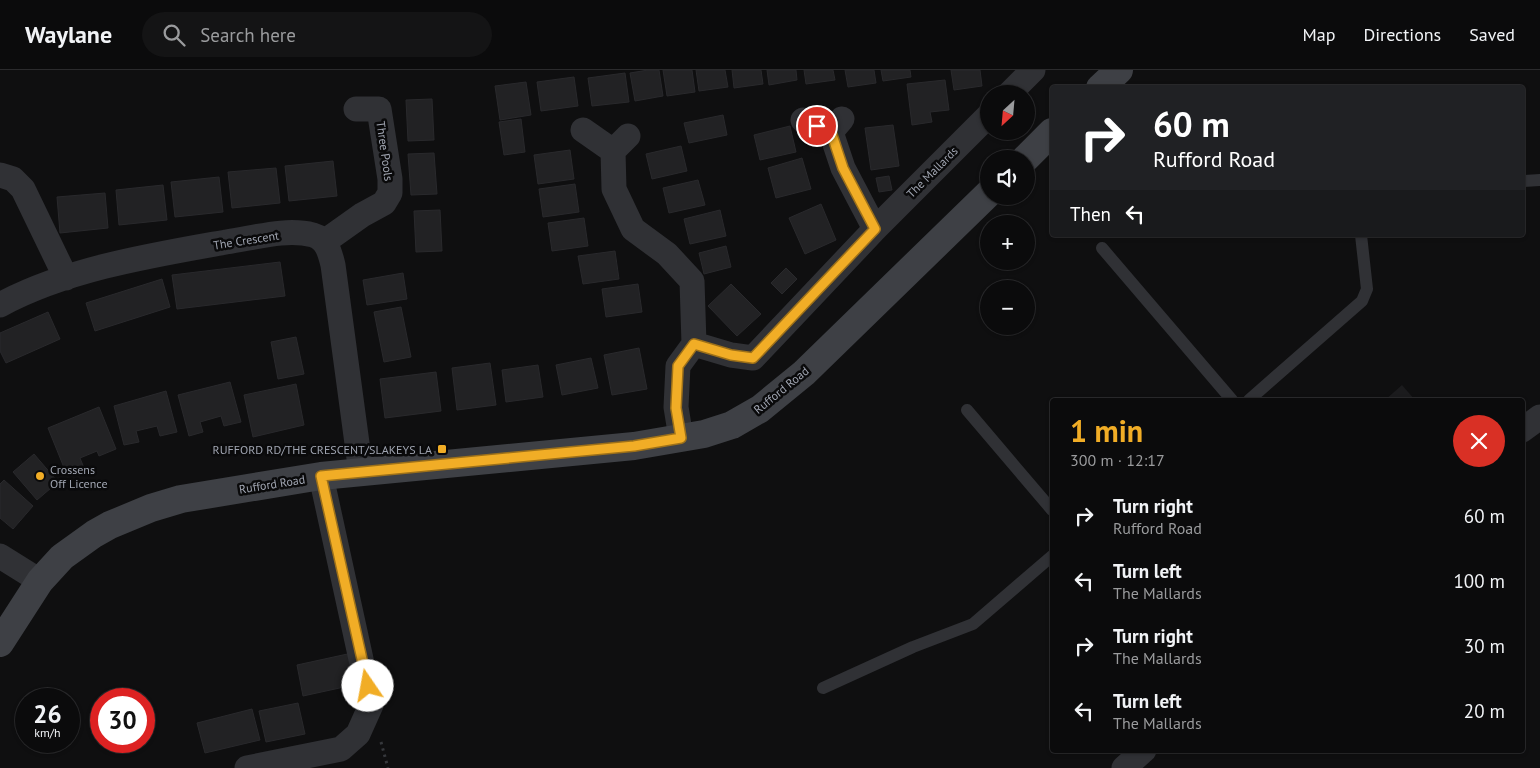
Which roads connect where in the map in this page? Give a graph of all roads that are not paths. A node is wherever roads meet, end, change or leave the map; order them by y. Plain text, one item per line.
1 (1033, 70) edge
2 (1119, 70) edge
3 (1019, 85) edge
4 (1103, 85) edge
5 (356, 110) dead end
6 (803, 120) dead end
7 (980, 124) edge
8 (583, 130) dead end
9 (1050, 134) edge
10 (1034, 150) edge
11 (0, 175) edge
12 (1540, 180) edge
13 (1525, 181) edge
14 (980, 202) edge
15 (875, 229) junction
16 (1361, 237) edge
17 (324, 242) junction
18 (1102, 248) dead end
19 (66, 278) junction
20 (0, 305) edge
21 (694, 344) junction
22 (1230, 398) edge
23 (1251, 398) edge
24 (967, 410) dead end
25 (1540, 417) edge
26 (1525, 428) edge
27 (681, 438) junction
28 (361, 472) junction
29 (321, 476) junction
30 (1050, 508) edge
31 (0, 556) edge
32 (1050, 558) edge
33 (40, 581) junction
34 (0, 643) edge
35 (823, 688) dead end
36 (1141, 753) edge
37 (255, 767) edge
38 (1124, 768) edge

1 - 3 street
2 - 4 main road
5 - 17 street, Three Pools
6 - 15 street
7 - 15 street, The Mallards
8 - 21 street
9 - 10 main road
11 - 19 street
12 - 13 lane
14 - 27 main road, Rufford Road
15 - 21 street, The Mallards
16 - 23 lane
17 - 19 street, The Crescent
17 - 28 street
18 - 22 lane
19 - 20 street, The Crescent
21 - 27 street
24 - 30 lane
25 - 26 street
27 - 28 main road, Rufford Road
28 - 29 main road, Rufford Road
29 - 33 main road, Rufford Road
29 - 37 street
31 - 33 street
32 - 35 lane
33 - 34 main road, Rufford Road
36 - 38 street

